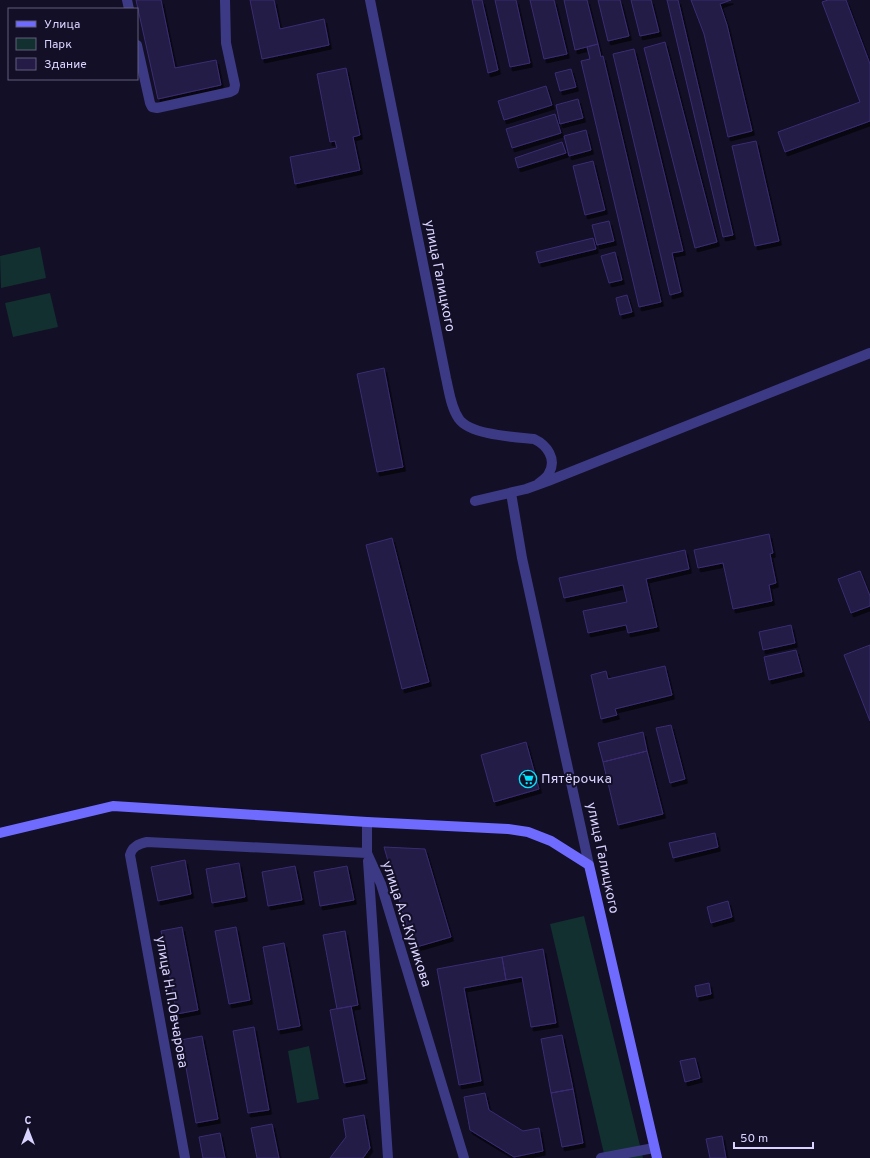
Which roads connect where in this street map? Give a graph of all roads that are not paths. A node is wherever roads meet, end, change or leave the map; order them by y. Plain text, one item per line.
1 (225, 0) edge
2 (370, 0) edge
3 (138, 49) edge
4 (870, 353) edge
5 (538, 485) junction
6 (511, 493) junction
7 (475, 501) dead end
8 (367, 822) junction
9 (0, 833) edge
10 (367, 853) junction
11 (589, 865) junction
12 (655, 1153) edge
13 (185, 1158) edge
14 (388, 1158) edge
15 (464, 1158) edge
16 (601, 1158) edge

1 - 3 street
2 - 5 street, улица Галицкого
4 - 5 street
5 - 6 street
6 - 7 street
6 - 11 street, улица Галицкого
8 - 9 street
8 - 10 street
8 - 11 street
10 - 13 street, улица Н.П.Овчарова
10 - 14 street, улица А.С.Куликова
10 - 15 street, улица А.С.Куликова
11 - 12 street, улица Галицкого
12 - 16 street

